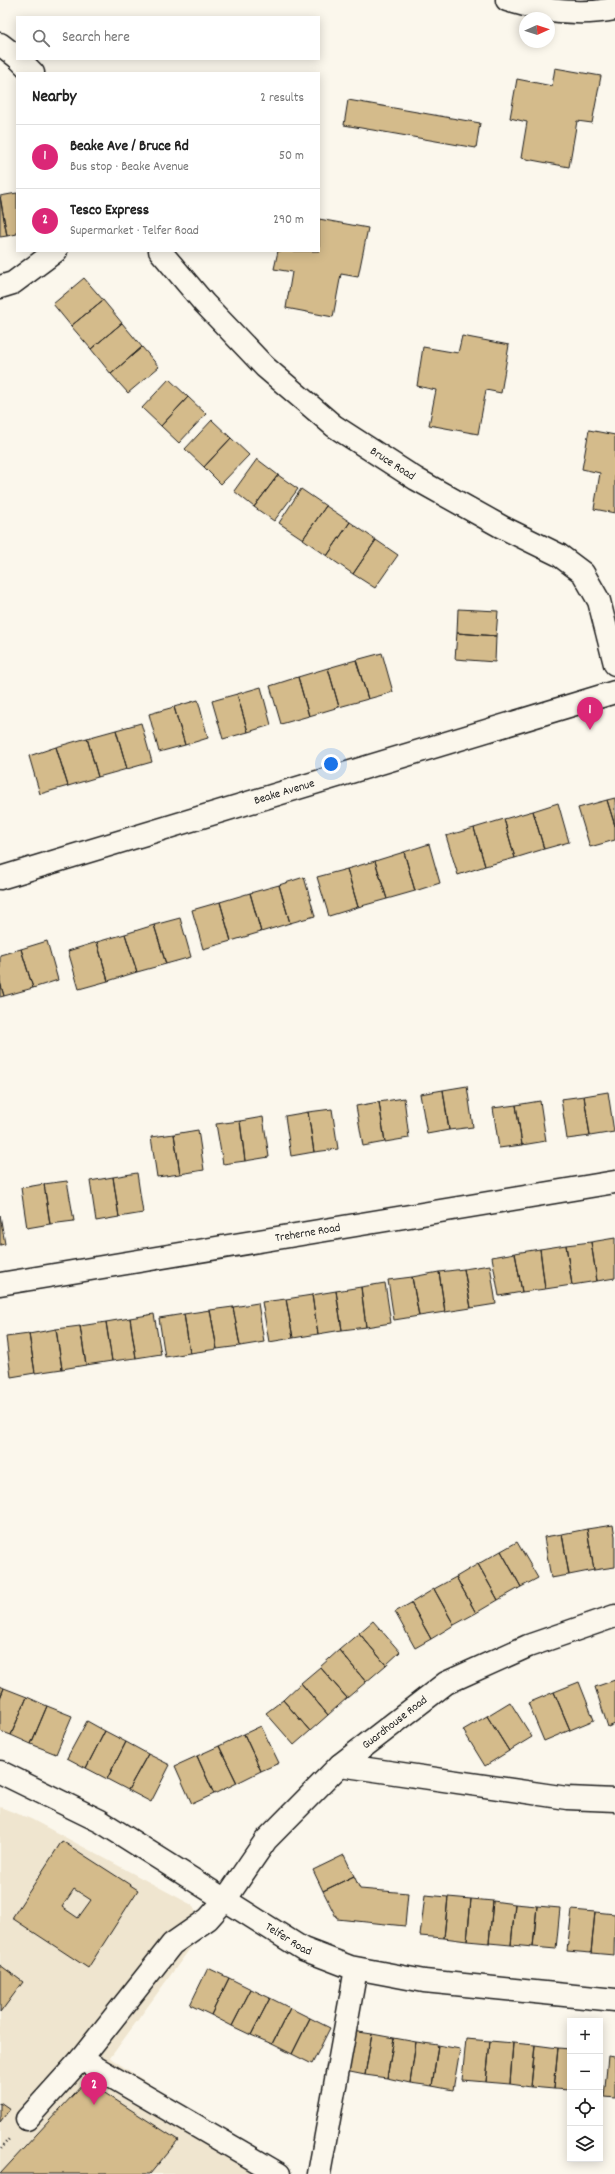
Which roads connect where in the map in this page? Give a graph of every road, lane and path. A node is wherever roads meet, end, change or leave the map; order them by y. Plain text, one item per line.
1 (507, 0) edge
2 (590, 6) edge
3 (615, 9) edge
4 (0, 44) edge
5 (16, 56) edge
6 (20, 60) edge
7 (32, 72) edge
8 (55, 252) edge
9 (161, 252) edge
10 (0, 286) edge
11 (615, 664) edge
12 (615, 692) edge
13 (0, 878) edge
14 (615, 1182) edge
15 (0, 1284) edge
16 (615, 1616) edge
17 (340, 1765) junction
18 (0, 1772) edge
19 (615, 1800) edge
20 (225, 1900) junction
21 (356, 1968) junction
22 (615, 2000) edge
23 (81, 2059) junction
24 (26, 2120) dead end
25 (279, 2174) edge
26 (319, 2174) edge

1 - 2 street
2 - 3 street
4 - 5 street
6 - 7 street
8 - 10 street
9 - 11 street, Bruce Road
12 - 13 street, Beake Avenue
14 - 15 street, Treherne Road
16 - 17 street, Guardhouse Road
17 - 19 street
17 - 20 street, Guardhouse Road
18 - 20 street, Telfer Road
20 - 21 street, Telfer Road
20 - 23 street, Guardhouse Road
21 - 22 street, Telfer Road
21 - 26 street
23 - 24 street, Guardhouse Road
23 - 25 street

